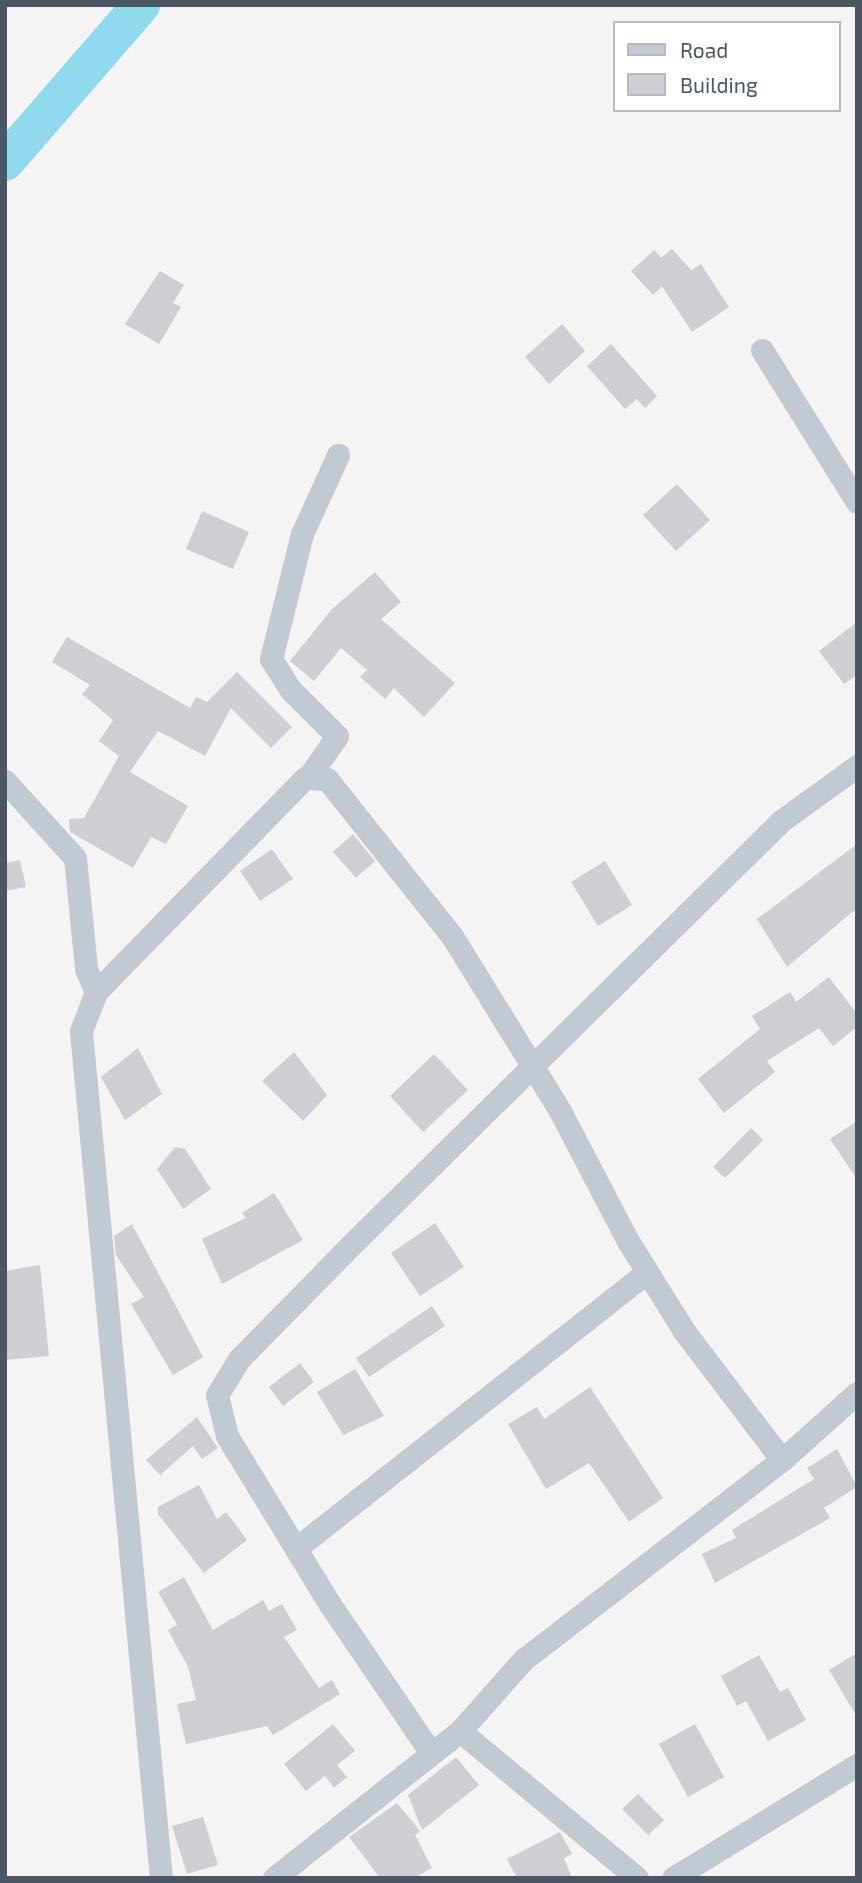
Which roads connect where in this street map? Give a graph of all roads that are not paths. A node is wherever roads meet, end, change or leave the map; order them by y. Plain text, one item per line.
1 (762, 350) dead end
2 (338, 455) dead end
3 (857, 502) edge
4 (857, 766) edge
5 (310, 775) junction
6 (5, 781) edge
7 (96, 992) junction
8 (534, 1068) junction
9 (647, 1272) junction
10 (857, 1392) edge
11 (782, 1460) junction
12 (299, 1546) junction
13 (460, 1731) junction
14 (432, 1753) junction
15 (857, 1765) edge
16 (300, 1870) edge
17 (161, 1878) edge
18 (274, 1878) edge
19 (637, 1878) edge
20 (673, 1878) edge

1 - 3 street
2 - 5 street
4 - 8 street
5 - 7 street
5 - 8 street
6 - 7 street
7 - 17 street
8 - 9 street
8 - 12 street
9 - 11 street
9 - 12 street
10 - 11 street
11 - 13 street
12 - 14 street
13 - 14 street
13 - 19 street
14 - 16 street
15 - 20 street
16 - 18 street

